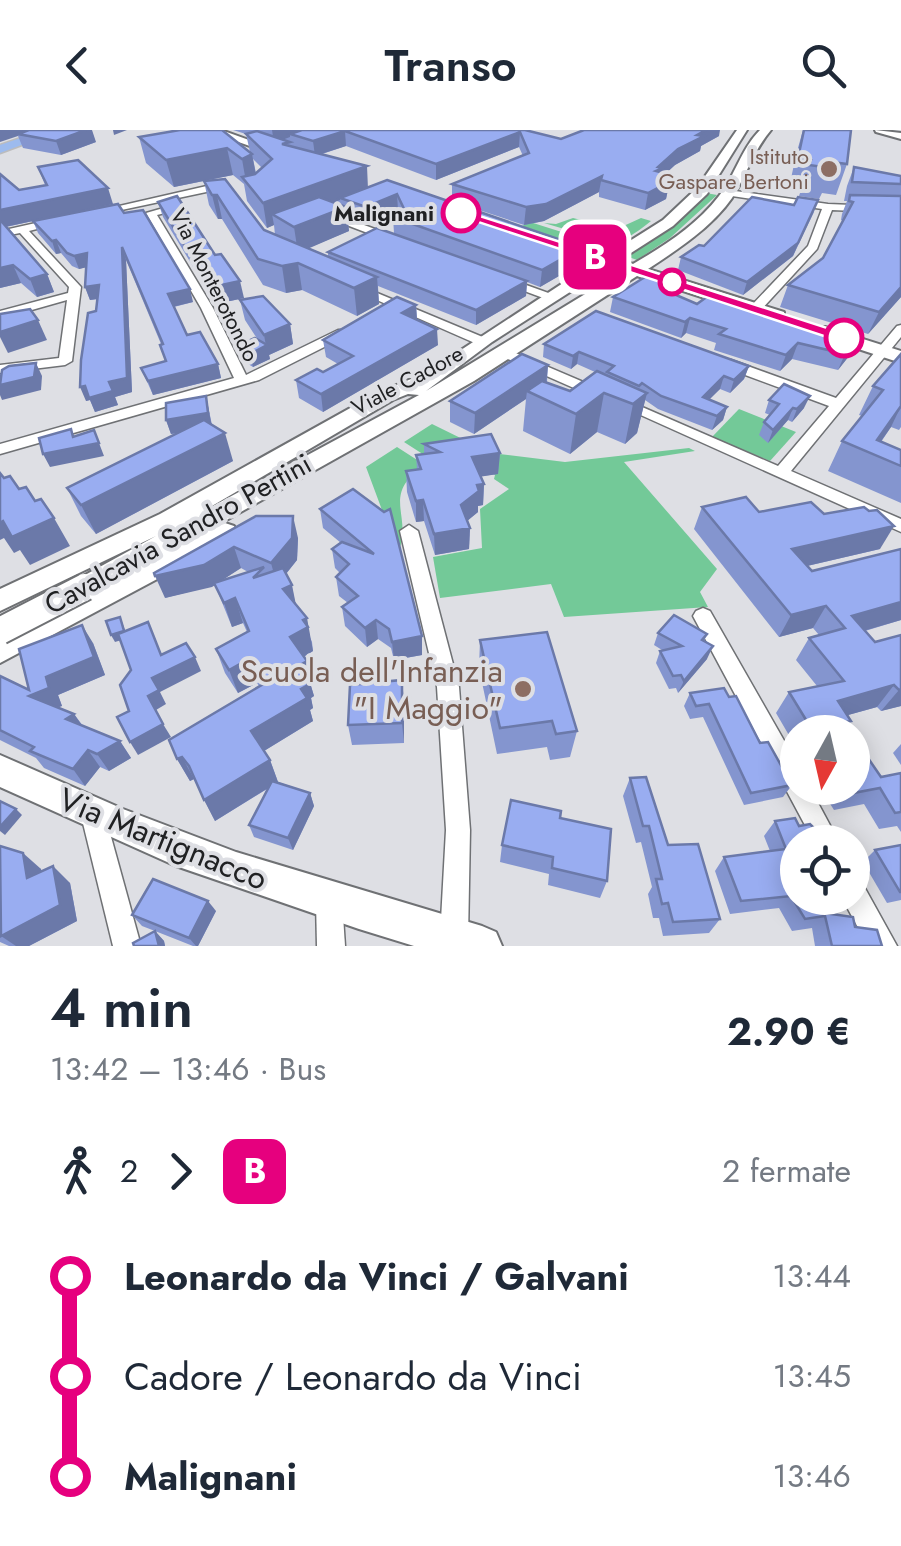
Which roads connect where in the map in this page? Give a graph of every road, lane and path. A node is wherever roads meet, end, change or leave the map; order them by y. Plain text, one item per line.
1 (56, 130) edge
2 (210, 130) edge
3 (742, 130) edge
4 (766, 130) edge
5 (880, 130) edge
6 (226, 135) junction
7 (901, 136) edge
8 (293, 142) edge
9 (0, 149) edge
10 (234, 150) edge
11 (270, 150) junction
12 (296, 158) edge
13 (703, 189) junction
14 (728, 193) junction
15 (339, 207) edge
16 (828, 207) junction
17 (901, 210) edge
18 (92, 214) edge
19 (323, 214) junction
20 (74, 218) edge
21 (308, 219) edge
22 (22, 229) junction
23 (0, 234) edge
24 (396, 240) edge
25 (545, 240) edge
26 (609, 262) junction
27 (636, 270) junction
28 (486, 274) edge
29 (344, 282) edge
30 (74, 295) junction
31 (550, 298) junction
32 (396, 305) junction
33 (755, 308) junction
34 (530, 310) junction
35 (380, 314) edge
36 (0, 315) edge
37 (556, 321) junction
38 (363, 322) edge
39 (901, 329) edge
40 (482, 341) junction
41 (506, 353) junction
42 (892, 354) edge
43 (712, 358) edge
44 (0, 369) edge
45 (439, 372) junction
46 (467, 376) junction
47 (242, 381) junction
48 (838, 404) junction
49 (356, 436) junction
50 (0, 450) edge
51 (782, 473) junction
52 (169, 520) junction
53 (901, 526) edge
54 (408, 532) dead end
55 (97, 592) junction
56 (4, 599) edge
57 (703, 616) dead end
58 (0, 630) edge
59 (0, 651) edge
60 (0, 770) edge
61 (92, 814) junction
62 (818, 825) edge
63 (329, 901) junction
64 (866, 915) edge
65 (468, 942) edge
66 (128, 946) edge
67 (331, 946) edge
68 (883, 946) edge

1 - 9 main road
2 - 6 main road
3 - 13 main road, Viale Cadore
4 - 14 main road, Viale Cadore
5 - 7 main road
6 - 10 street
6 - 11 main road
8 - 11 street
11 - 12 main road
13 - 14 main road
13 - 26 main road, Viale Cadore
14 - 16 street
14 - 27 main road, Viale Cadore
15 - 19 street
16 - 17 street
16 - 33 street
18 - 47 street, Via Monterotondo
19 - 21 street
19 - 24 street
20 - 22 street
22 - 23 street
22 - 30 street
25 - 26 main road
26 - 27 main road
26 - 31 main road, Viale Cadore
27 - 33 main road
27 - 37 main road, Viale Cadore
28 - 31 street
29 - 32 street
30 - 36 street
30 - 44 street
31 - 34 main road, Viale Cadore
32 - 35 street
32 - 40 street
33 - 42 main road
34 - 37 main road
34 - 40 main road, Viale Cadore
37 - 41 main road, Viale Cadore
38 - 47 street
39 - 42 street
40 - 45 main road, Viale Cadore
41 - 46 main road, Viale Cadore
41 - 51 street
42 - 48 street
43 - 48 street
45 - 49 main road, Viale Cadore
45 - 52 main road
46 - 49 main road, Viale Cadore
46 - 55 main road
47 - 50 street
48 - 51 street
49 - 55 main road, Cavalcavia Sandro Pertini
51 - 53 street
52 - 55 main road
52 - 56 main road
54 - 65 street, Via Martignacco
55 - 58 main road, Cavalcavia Sandro Pertini, bridge
55 - 59 main road
56 - 59 main road
57 - 62 street
60 - 61 main road, Via Martignacco
61 - 63 main road, Via Martignacco
61 - 66 street
63 - 65 main road, Via Martignacco
63 - 67 street
64 - 68 street

